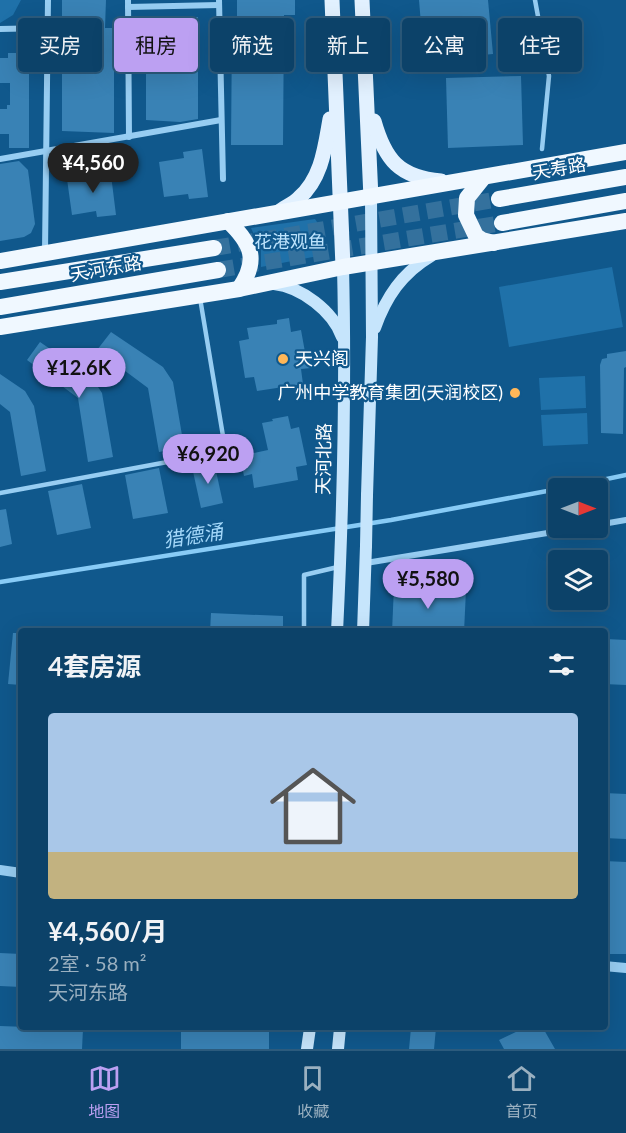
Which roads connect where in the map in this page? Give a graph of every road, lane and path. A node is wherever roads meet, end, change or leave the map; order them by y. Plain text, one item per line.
1 (48, 0) edge
2 (332, 0) edge
3 (362, 0) edge
4 (535, 0) edge
5 (219, 3) edge
6 (128, 4) edge
7 (48, 18) edge
8 (0, 29) edge
9 (18, 29) edge
10 (47, 72) edge
11 (335, 84) junction
12 (367, 88) junction
13 (221, 120) junction
14 (129, 136) junction
15 (542, 149) dead end
16 (45, 151) junction
17 (626, 152) edge
18 (0, 159) edge
19 (626, 177) edge
20 (483, 178) junction
21 (223, 179) dead end
22 (371, 198) junction
23 (499, 199) tunnel mouth
24 (626, 201) edge
25 (340, 203) junction
26 (276, 213) junction
27 (228, 221) junction
28 (626, 221) edge
29 (502, 223) tunnel mouth
30 (496, 243) junction
31 (214, 248) tunnel mouth
32 (436, 252) junction
33 (45, 254) junction
34 (0, 261) edge
35 (372, 262) junction
36 (343, 267) junction
37 (218, 270) tunnel mouth
38 (0, 282) edge
39 (270, 284) junction
40 (239, 289) junction
41 (200, 295) junction
42 (0, 307) edge
43 (0, 327) edge
44 (372, 337) junction
45 (345, 346) junction
46 (0, 493) edge
47 (626, 520) edge
48 (608, 523) edge
49 (548, 533) edge
50 (366, 563) junction
51 (340, 567) junction
52 (304, 628) edge
53 (337, 628) edge
54 (363, 628) edge
55 (0, 870) edge
56 (18, 873) edge
57 (608, 967) edge
58 (626, 969) edge
59 (310, 1030) edge
60 (340, 1030) edge
61 (307, 1049) edge
62 (338, 1049) edge

1 - 7 street
2 - 11 main road, 天河北路
3 - 12 main road
4 - 15 lane
5 - 6 street
5 - 13 street
6 - 14 street
8 - 9 street
10 - 16 street
11 - 25 main road, 天河北路
11 - 26 main road
12 - 20 main road
12 - 22 main road
13 - 14 street
13 - 21 street
14 - 16 street
16 - 18 street
16 - 33 street
17 - 20 highway
19 - 23 highway, 天寿路
20 - 22 highway
20 - 30 highway
22 - 25 highway
22 - 35 main road
24 - 29 highway
25 - 26 highway
25 - 36 main road, 天河北路
26 - 27 highway
27 - 33 highway
27 - 40 highway
28 - 30 highway
30 - 32 highway
31 - 38 highway, 天河东路
32 - 35 highway
32 - 44 main road
33 - 34 highway
35 - 36 highway
35 - 44 main road
36 - 39 highway
36 - 45 main road, 天河北路
37 - 42 highway, 天河东路
39 - 40 highway
39 - 45 main road
40 - 41 highway
41 - 43 highway
41 - 46 lane
44 - 50 main road, bridge
45 - 51 main road, 天河北路
47 - 48 street
49 - 50 street
50 - 54 main road
51 - 52 lane
51 - 53 main road, 天河北路
55 - 56 street
57 - 58 street
59 - 61 main road
60 - 62 main road

